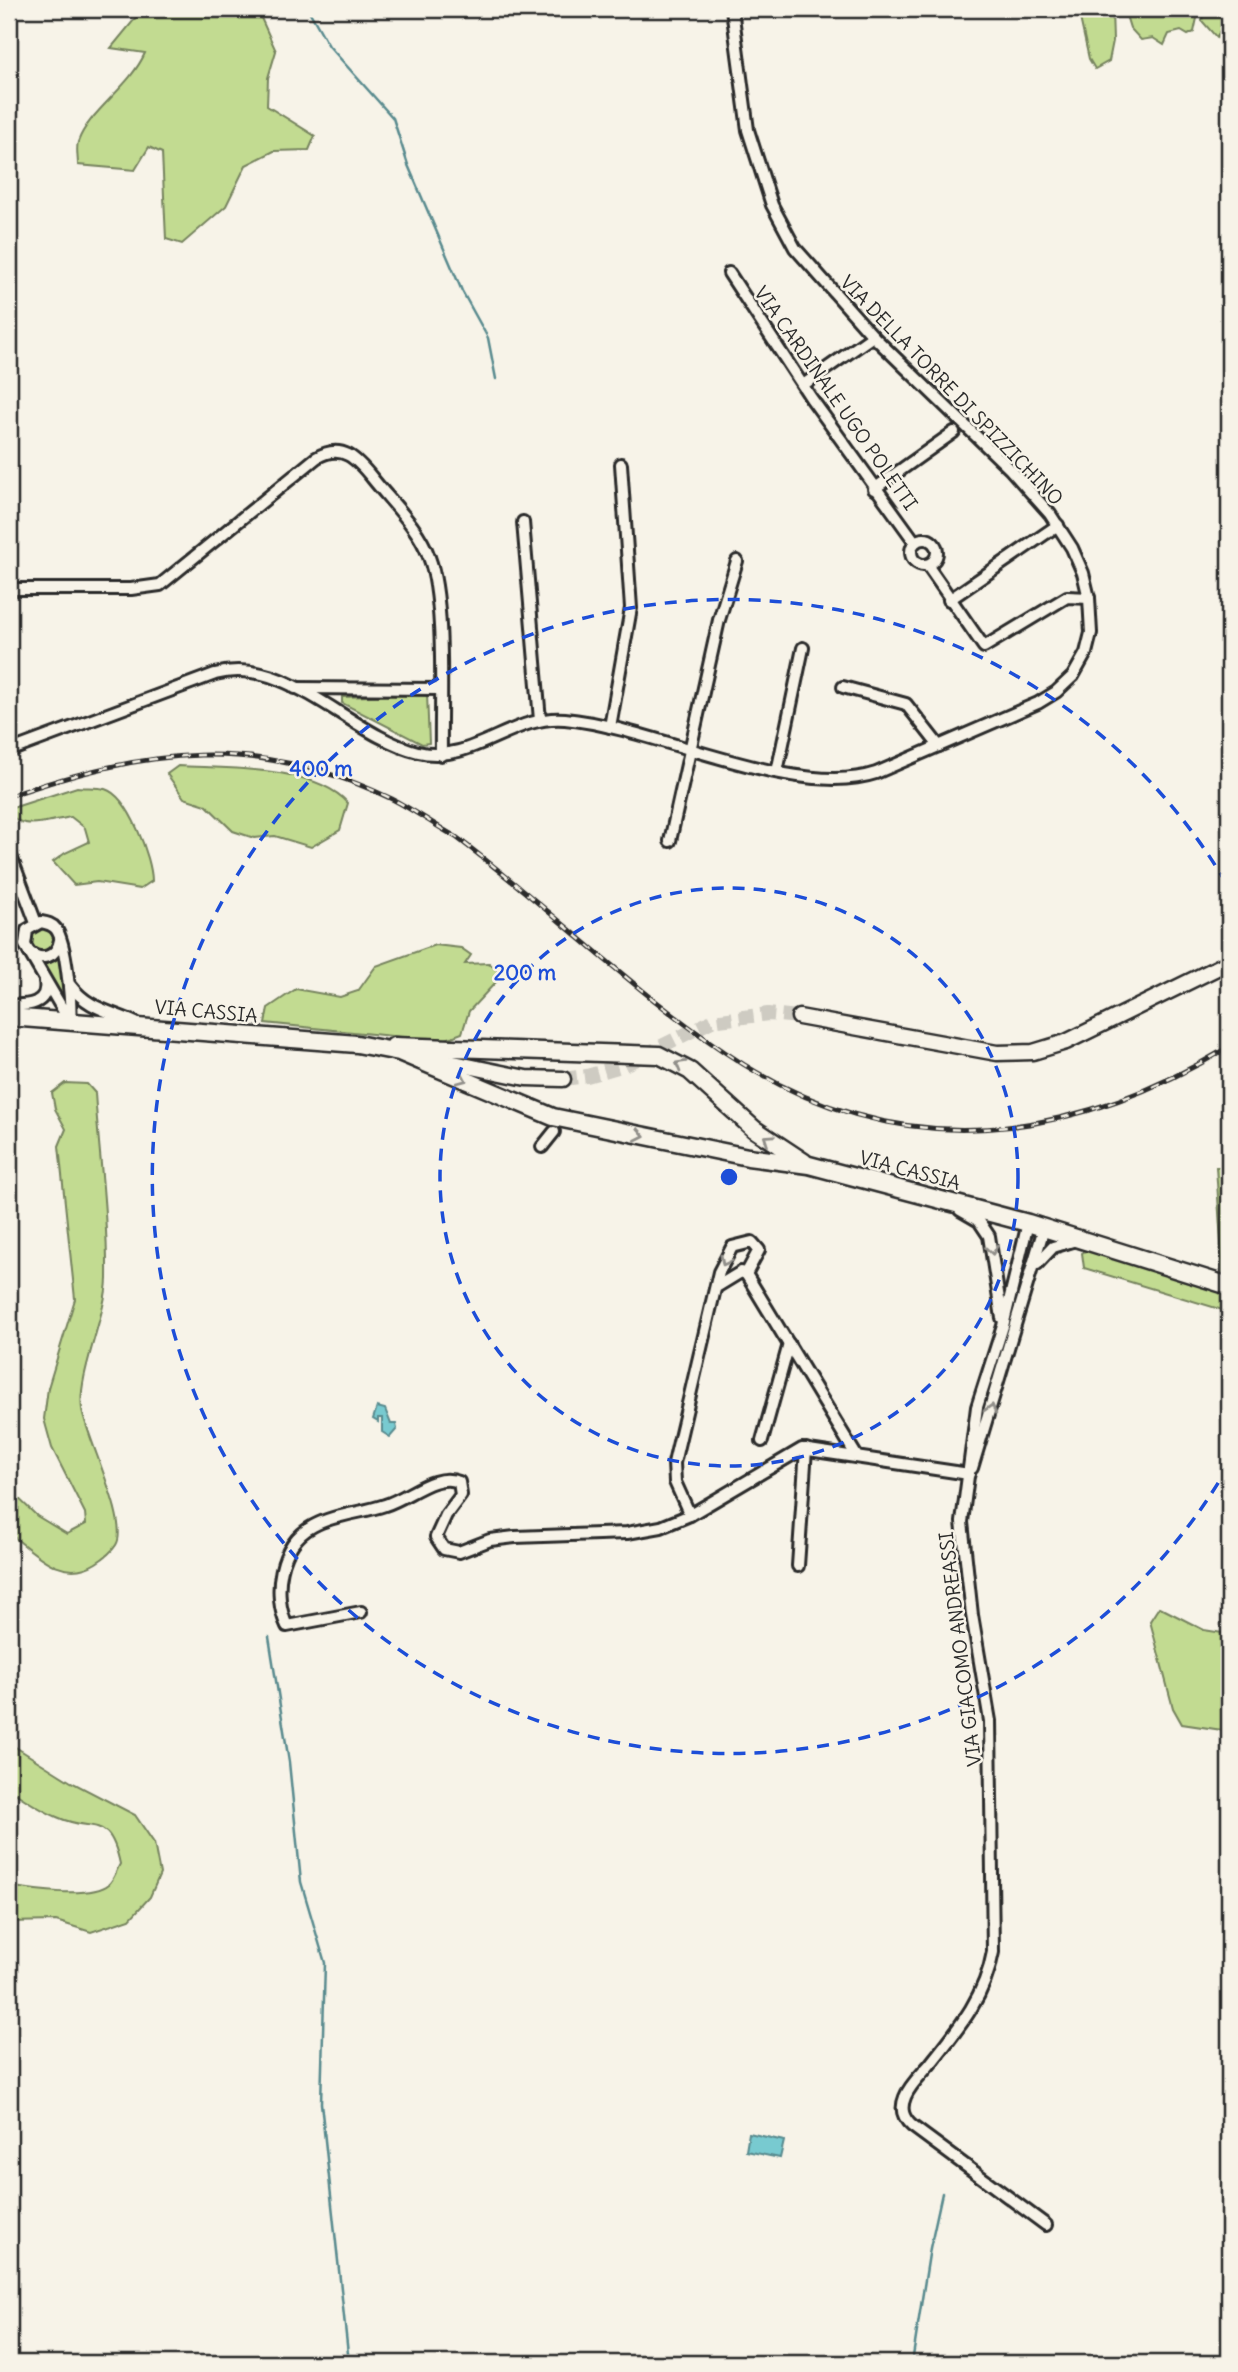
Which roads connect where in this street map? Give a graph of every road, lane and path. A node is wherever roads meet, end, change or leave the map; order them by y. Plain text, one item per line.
1 (732, 9) edge
2 (729, 273) dead end
3 (873, 336) junction
4 (803, 385) junction
5 (954, 432) dead end
6 (621, 464) dead end
7 (874, 489) junction
8 (523, 522) dead end
9 (1058, 525) junction
10 (915, 542) junction
11 (737, 561) dead end
12 (927, 565) junction
13 (9, 589) edge
14 (1089, 598) junction
15 (949, 600) junction
16 (803, 648) dead end
17 (843, 687) dead end
18 (294, 688) junction
19 (440, 689) junction
20 (540, 720) junction
21 (610, 727) junction
22 (939, 746) junction
23 (691, 748) junction
24 (9, 751) edge
25 (441, 755) junction
26 (777, 772) junction
27 (670, 841) dead end
28 (9, 851) edge
29 (36, 923) junction
30 (60, 940) junction
31 (27, 950) junction
32 (1229, 962) edge
33 (43, 975) junction
34 (68, 982) junction
35 (9, 1005) edge
36 (9, 1017) edge
37 (799, 1017) tunnel mouth
38 (70, 1021) junction
39 (141, 1026) junction
40 (358, 1044) junction
41 (400, 1052) junction
42 (563, 1079) tunnel mouth
43 (554, 1132) dead end
44 (542, 1147) dead end
45 (808, 1165) junction
46 (935, 1198) junction
47 (1036, 1225) junction
48 (1079, 1240) junction
49 (1034, 1269) junction
50 (746, 1274) junction
51 (997, 1283) junction
52 (718, 1286) junction
53 (1229, 1286) edge
54 (1013, 1288) junction
55 (1026, 1291) junction
56 (1003, 1326) junction
57 (789, 1344) junction
58 (762, 1441) dead end
59 (806, 1449) junction
60 (856, 1455) junction
61 (966, 1469) junction
62 (690, 1515) junction
63 (798, 1566) dead end
64 (361, 1612) dead end
65 (1046, 2225) dead end

1 - 3 street, VIA DELLA TORRE DI SPIZZICHINO
2 - 4 street, VIA CARDINALE UGO POLETTI
3 - 4 street
3 - 9 street, VIA DELLA TORRE DI SPIZZICHINO
4 - 7 street, VIA CARDINALE UGO POLETTI
5 - 7 street
6 - 21 street
7 - 10 street, VIA CARDINALE UGO POLETTI
8 - 20 street
9 - 14 street, VIA DELLA TORRE DI SPIZZICHINO
9 - 15 street
10 - 12 street, VIA CARDINALE UGO POLETTI
10 - 12 street, VIA CARDINALE UGO POLETTI
11 - 23 street
12 - 15 street, VIA CARDINALE UGO POLETTI
13 - 19 street
14 - 15 street, VIA CARDINALE UGO POLETTI
14 - 22 street, VIA DELLA TORRE DI SPIZZICHINO
16 - 26 street
17 - 22 street
18 - 19 street
18 - 24 street, VIA DELLA TORRE DI SPIZZICHINO
18 - 25 street, VIA DELLA TORRE DI SPIZZICHINO
19 - 25 street
20 - 21 street, VIA DELLA TORRE DI SPIZZICHINO
20 - 25 street, VIA DELLA TORRE DI SPIZZICHINO
21 - 23 street, VIA DELLA TORRE DI SPIZZICHINO
22 - 26 street, VIA DELLA TORRE DI SPIZZICHINO
23 - 26 street, VIA DELLA TORRE DI SPIZZICHINO
23 - 27 street
28 - 29 street
29 - 30 street
29 - 31 street
30 - 31 street
30 - 34 street
31 - 33 street
32 - 37 main road
33 - 35 street
33 - 38 street
34 - 38 street
34 - 39 street
36 - 38 main road, VIA CASSIA
38 - 39 main road, VIA CASSIA
39 - 40 main road, VIA CASSIA
40 - 41 main road, VIA CASSIA
45 -> 40 main road
41 - 42 main road
41 -> 45 main road, VIA CASSIA
43 - 44 street
45 - 46 main road, VIA CASSIA
46 - 47 main road, VIA CASSIA
46 -> 51 street, VIA GIACOMO ANDREASSI
47 - 48 main road, VIA CASSIA
47 - 49 street, VIA GIACOMO ANDREASSI
47 - 54 street, VIA GIACOMO ANDREASSI
48 - 49 street, VIA GIACOMO ANDREASSI
48 - 53 main road, VIA CASSIA
49 - 55 street, VIA GIACOMO ANDREASSI
50 - 52 street
50 -> 52 street
50 - 57 street
51 - 54 street
51 - 56 street, VIA GIACOMO ANDREASSI
52 - 62 street
54 - 55 street
54 - 56 street, VIA GIACOMO ANDREASSI
61 -> 55 street, VIA GIACOMO ANDREASSI
56 - 61 street, VIA GIACOMO ANDREASSI
57 - 58 street
57 - 60 street
59 - 60 street
59 - 62 street
59 - 63 street
60 - 61 street
61 - 65 street, VIA GIACOMO ANDREASSI
62 - 64 street

